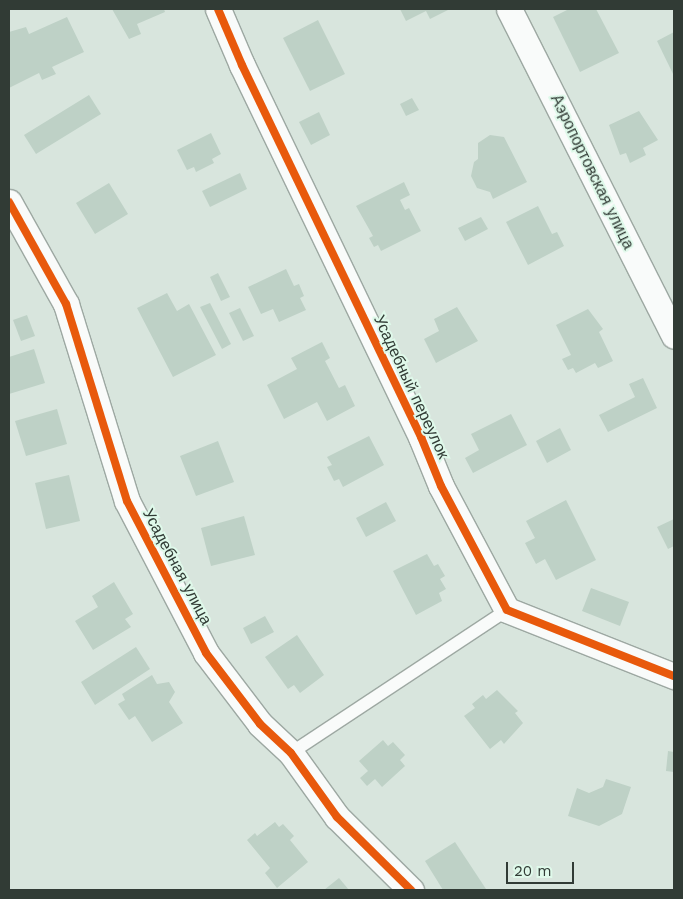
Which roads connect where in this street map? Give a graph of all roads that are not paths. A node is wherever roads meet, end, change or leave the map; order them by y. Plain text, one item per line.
1 (218, 9) edge
2 (509, 9) edge
3 (9, 202) edge
4 (674, 336) edge
5 (507, 610) junction
6 (674, 676) edge
7 (291, 753) junction
8 (411, 890) edge

1 - 5 street, Усадебный переулок
2 - 4 street, Аэропортовская улица
3 - 7 street, Усадебная улица
5 - 6 street
5 - 7 lane
7 - 8 street, Усадебная улица

